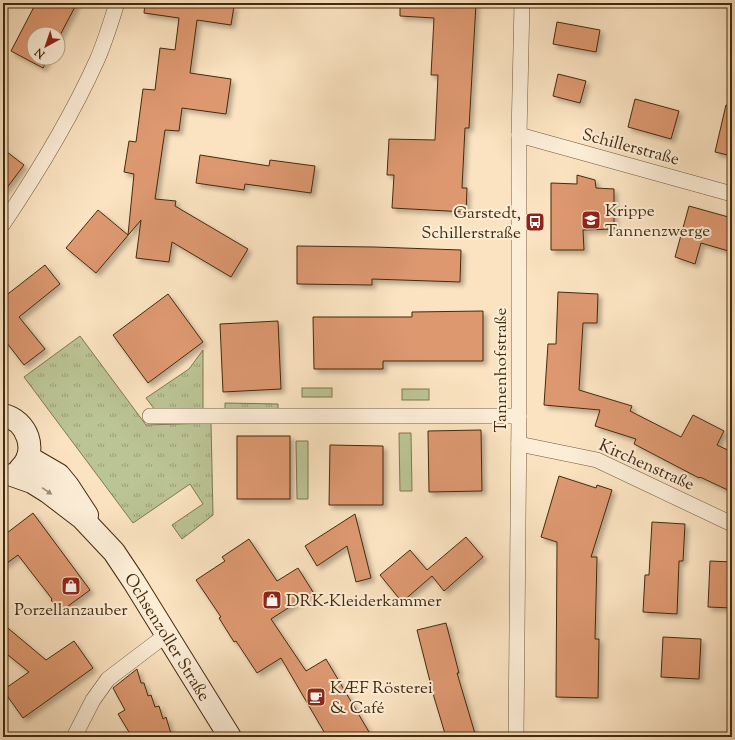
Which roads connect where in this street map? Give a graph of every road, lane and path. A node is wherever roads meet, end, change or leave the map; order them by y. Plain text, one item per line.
1 (117, 3) edge
2 (522, 3) edge
3 (519, 135) junction
4 (732, 194) edge
5 (3, 224) edge
6 (5, 413) edge
7 (150, 416) dead end
8 (519, 416) junction
9 (519, 444) junction
10 (28, 457) junction
11 (7, 476) edge
12 (732, 524) edge
13 (103, 540) junction
14 (166, 635) junction
15 (74, 737) edge
16 (230, 737) edge
17 (516, 737) edge

1 - 5 street
2 - 3 street, Tannenhofstraße
3 - 4 street, Schillerstraße
3 - 8 street, Tannenhofstraße
6 - 10 main road
7 - 8 street
8 - 9 street, Tannenhofstraße
9 - 12 street, Kirchenstraße
9 - 17 street, Tannenhofstraße
10 - 11 main road, Ochsenzoller Straße
10 - 13 main road, Ochsenzoller Straße
11 -> 13 main road, Ochsenzoller Straße
13 - 14 main road, Ochsenzoller Straße
14 - 15 street
14 - 16 main road, Ochsenzoller Straße

